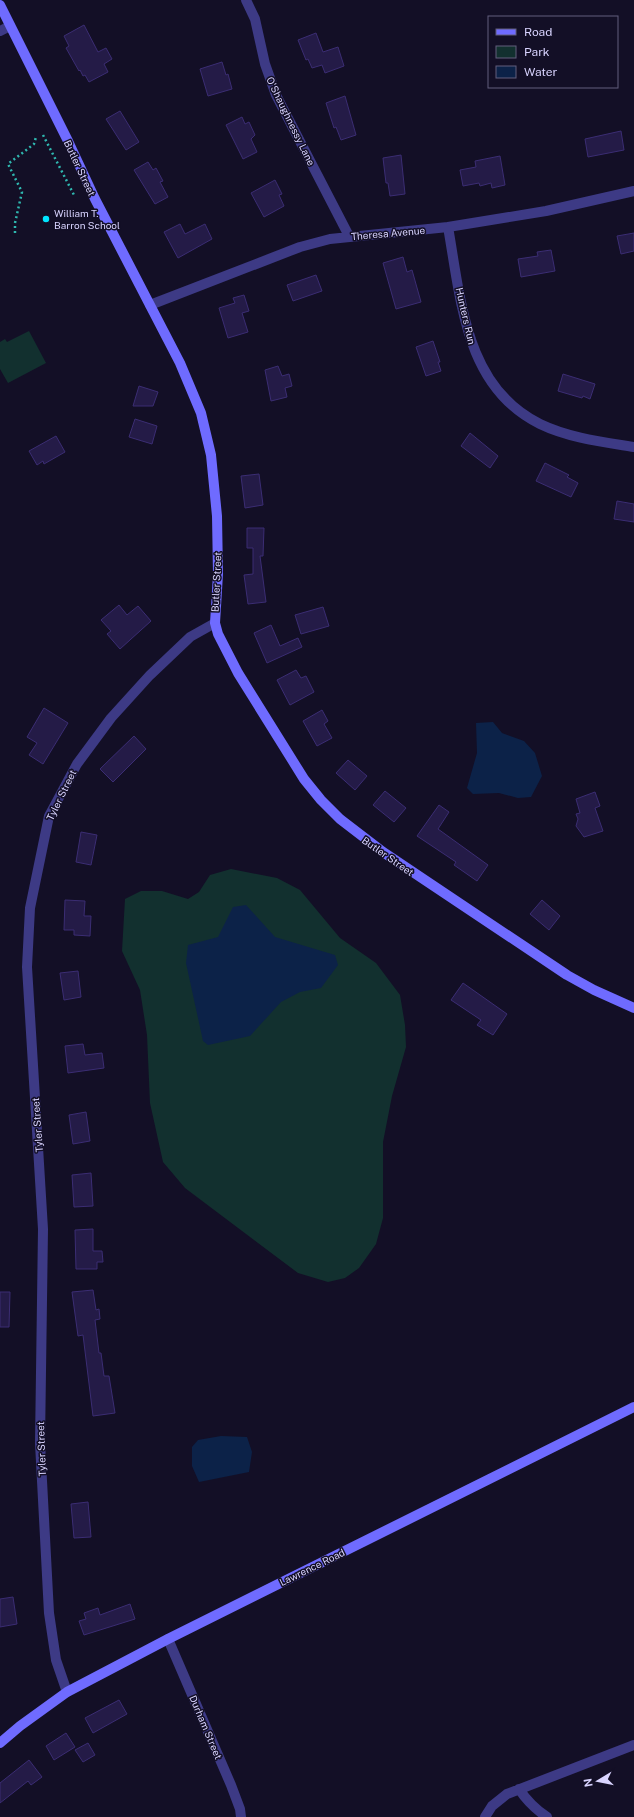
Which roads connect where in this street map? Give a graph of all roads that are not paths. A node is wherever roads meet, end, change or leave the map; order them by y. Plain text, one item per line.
1 (246, 0) edge
2 (0, 5) edge
3 (10, 26) junction
4 (0, 31) edge
5 (634, 191) edge
6 (448, 227) junction
7 (349, 236) junction
8 (150, 305) junction
9 (634, 447) edge
10 (215, 623) junction
11 (634, 1008) edge
12 (634, 1406) edge
13 (168, 1639) junction
14 (67, 1692) junction
15 (0, 1742) edge
16 (634, 1745) edge
17 (519, 1789) junction
18 (241, 1817) edge
19 (485, 1817) edge
20 (547, 1817) edge

1 - 7 street, O'Shaughnessy Lane
2 - 3 street, Butler Street
3 - 4 street
3 - 8 street, Butler Street
5 - 6 street, Theresa Avenue
6 - 7 street, Theresa Avenue
6 - 9 street, Hunters Run
7 - 8 street, Theresa Avenue
8 - 10 street, Butler Street
10 - 11 street, Butler Street
10 - 14 street, Tyler Street
12 - 13 street, Lawrence Road
13 - 14 street, Lawrence Road
13 - 18 street, Durham Street
14 - 15 street, Lawrence Road
16 - 17 street
17 - 19 street
17 - 20 street

